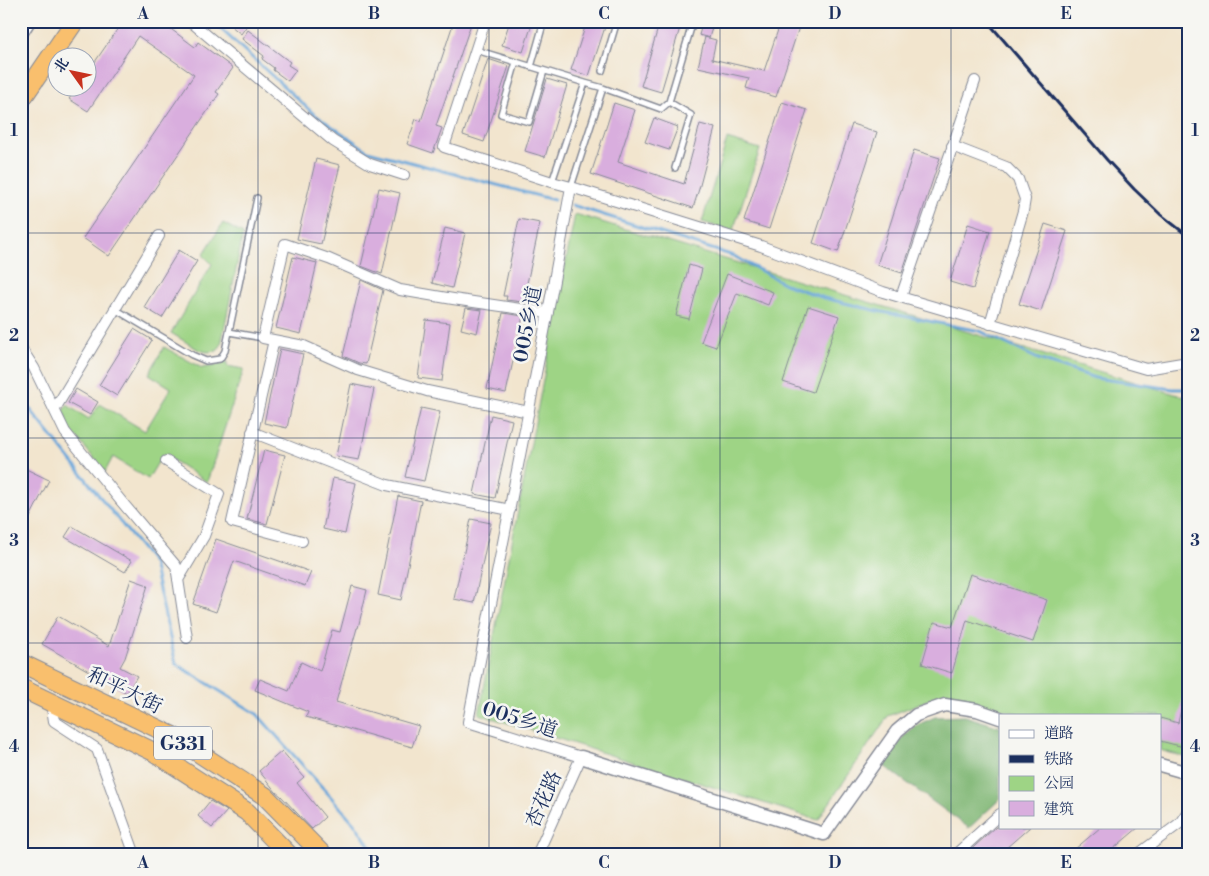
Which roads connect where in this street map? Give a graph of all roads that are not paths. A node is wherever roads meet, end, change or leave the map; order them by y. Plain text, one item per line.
1 (34, 21) edge
2 (75, 21) edge
3 (190, 21) edge
4 (484, 21) edge
5 (544, 21) edge
6 (617, 21) edge
7 (693, 21) edge
8 (21, 40) edge
9 (475, 50) junction
10 (516, 62) junction
11 (531, 67) junction
12 (544, 71) junction
13 (602, 71) dead end
14 (975, 81) dead end
15 (585, 83) junction
16 (603, 88) junction
17 (21, 100) edge
18 (669, 102) junction
19 (952, 146) junction
20 (674, 168) dead end
21 (404, 175) dead end
22 (552, 182) junction
23 (571, 187) junction
24 (257, 198) dead end
25 (159, 236) dead end
26 (901, 297) junction
27 (115, 309) junction
28 (548, 313) junction
29 (990, 324) junction
30 (229, 332) junction
31 (263, 338) junction
32 (274, 340) junction
33 (21, 348) edge
34 (1188, 362) edge
35 (54, 409) junction
36 (529, 412) junction
37 (252, 432) junction
38 (166, 461) dead end
39 (510, 510) junction
40 (302, 541) dead end
41 (178, 580) junction
42 (187, 638) dead end
43 (21, 663) edge
44 (21, 688) edge
45 (51, 702) junction
46 (999, 718) edge
47 (580, 757) junction
48 (1162, 766) edge
49 (1188, 773) edge
50 (1188, 811) edge
51 (999, 815) edge
52 (135, 855) edge
53 (289, 855) edge
54 (323, 855) edge
55 (537, 855) edge
56 (955, 855) edge
57 (1137, 855) edge

1 - 8 lane
2 - 17 highway
3 - 21 street
4 - 9 street
5 - 11 lane
6 - 13 lane
7 - 18 lane
9 - 10 lane
9 - 22 street
10 - 11 lane
10 - 12 lane
11 - 12 lane
12 - 15 lane
14 - 19 street
15 - 16 lane
15 - 22 lane
16 - 18 lane
16 - 23 lane
18 - 20 lane
19 - 26 street
19 - 29 street
22 - 23 street
23 - 26 street
23 - 28 street, 005乡道
24 - 30 lane
25 - 27 street
26 - 29 street
27 - 30 lane
27 - 35 street
28 - 31 street
28 - 36 street, 005乡道
29 - 34 street
30 - 31 lane
31 - 32 street
32 - 36 street
32 - 37 street
33 - 35 street
35 - 41 street
36 - 39 street, 005乡道
37 - 39 street
37 - 40 street
38 - 41 street
39 - 47 street, 005乡道
41 - 42 street
43 - 54 highway, 和平大街 / G331
44 - 45 highway, G331
45 - 52 street
45 - 53 highway, G331
46 - 47 street, 005乡道
47 - 55 street, 杏花路
48 - 49 street
50 - 57 street
51 - 56 street

